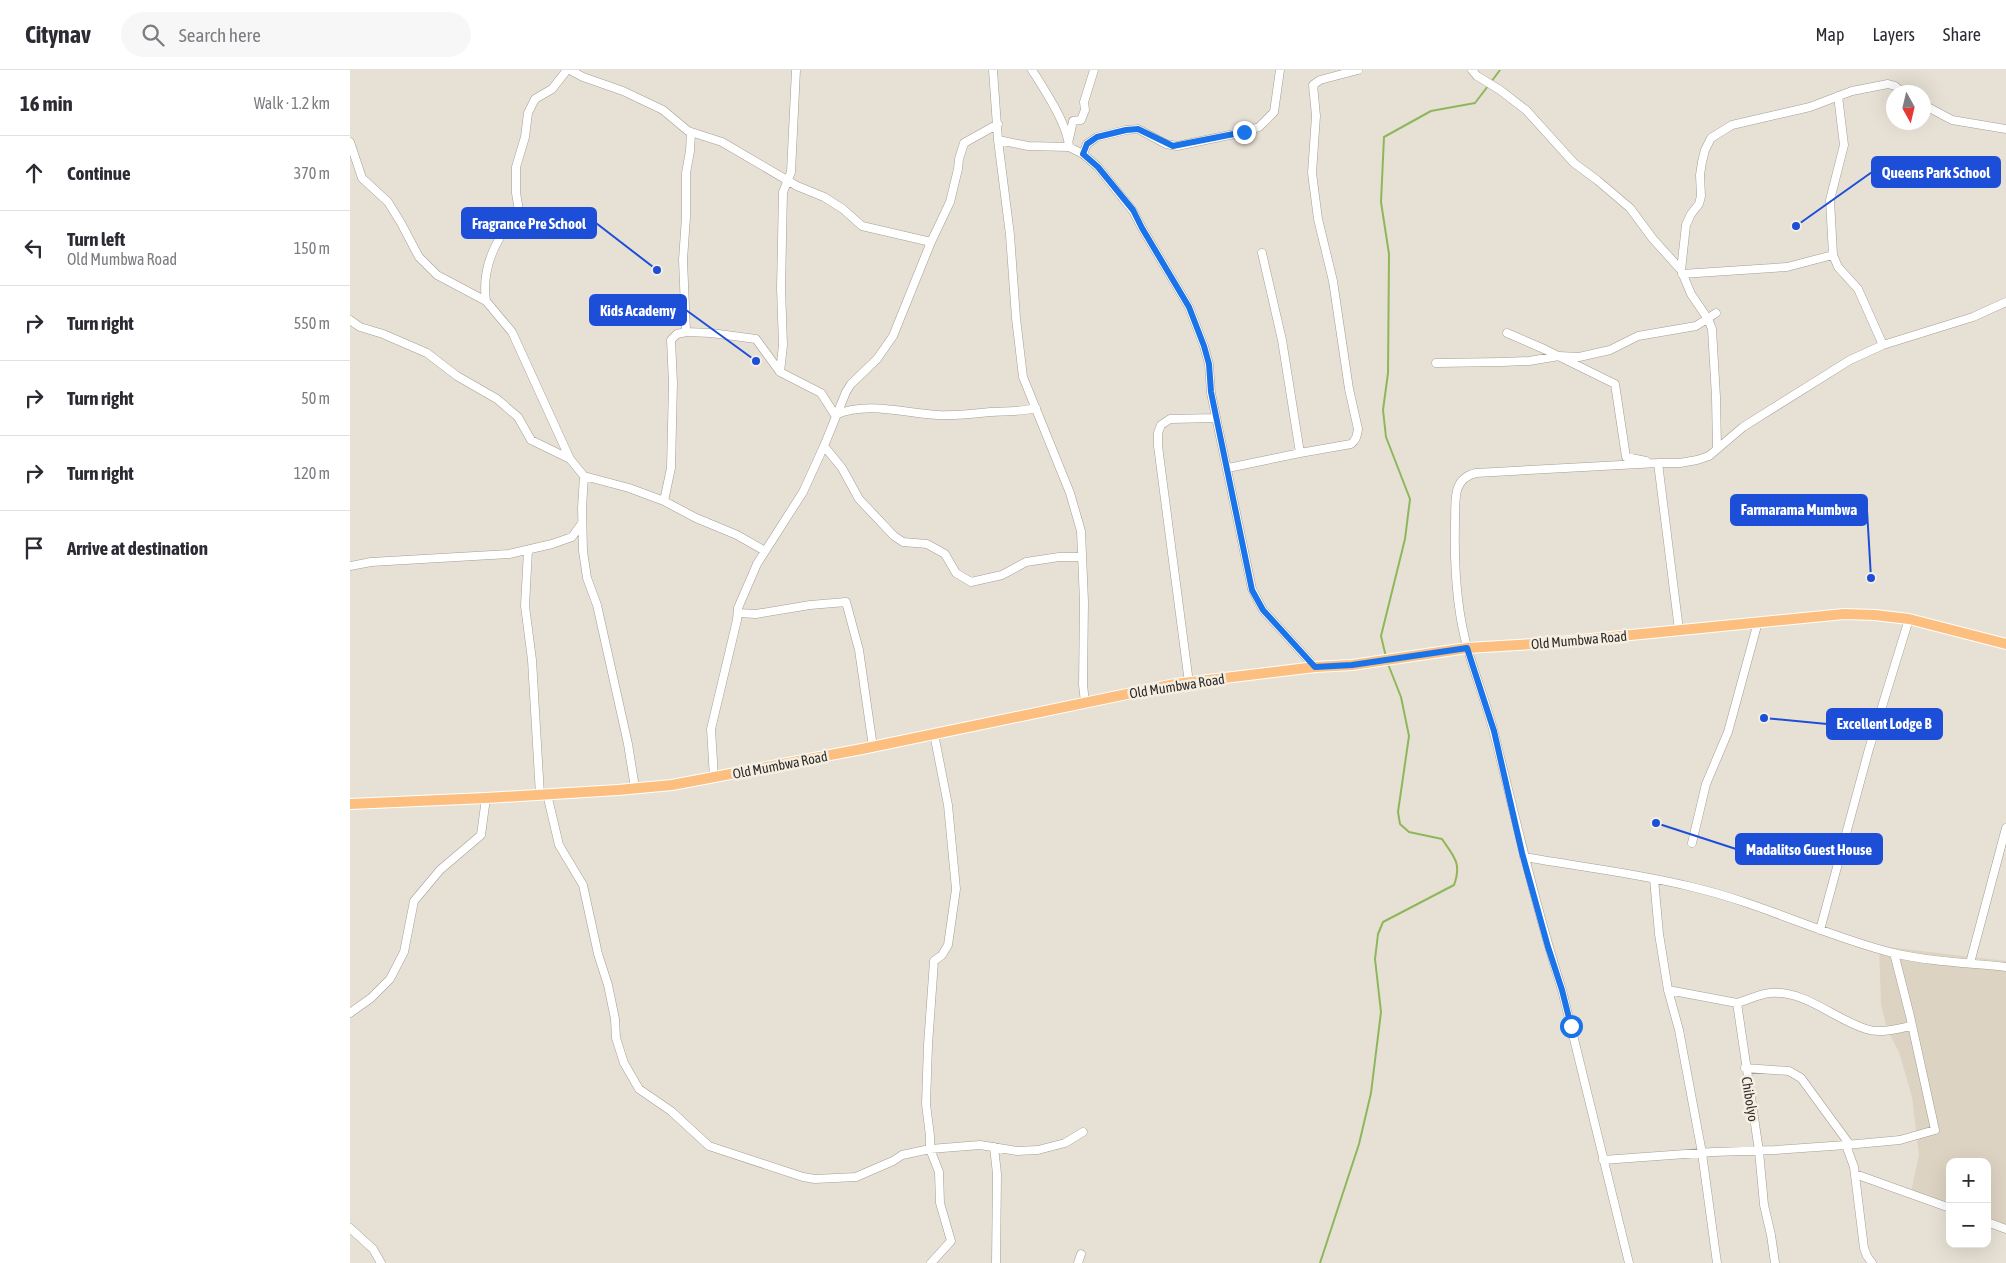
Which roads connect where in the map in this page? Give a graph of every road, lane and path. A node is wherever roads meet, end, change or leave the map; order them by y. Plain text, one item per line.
1 (569, 70) edge
2 (796, 70) edge
3 (993, 70) edge
4 (1032, 70) edge
5 (1094, 70) edge
6 (1280, 70) edge
7 (1358, 70) edge
8 (1475, 73) edge
9 (1892, 85) edge
10 (1838, 96) junction
11 (1931, 109) edge
12 (998, 124) junction
13 (2006, 129) edge
14 (691, 132) junction
15 (998, 140) junction
16 (350, 142) edge
17 (1069, 143) junction
18 (1083, 154) junction
19 (787, 180) junction
20 (931, 242) junction
21 (1262, 253) dead end
22 (1833, 255) junction
23 (1681, 272) junction
24 (486, 301) junction
25 (2006, 302) edge
26 (1716, 314) dead end
27 (350, 320) edge
28 (1708, 320) junction
29 (686, 332) junction
30 (1507, 334) dead end
31 (1883, 345) junction
32 (1559, 356) junction
33 (1436, 364) dead end
34 (780, 372) junction
35 (1036, 408) junction
36 (835, 415) junction
37 (1216, 418) junction
38 (824, 446) junction
39 (1717, 448) junction
40 (1300, 453) junction
41 (570, 459) junction
42 (1658, 464) junction
43 (1228, 468) junction
44 (584, 476) junction
45 (664, 501) junction
46 (582, 523) junction
47 (528, 550) junction
48 (765, 551) junction
49 (1082, 557) junction
50 (350, 566) edge
51 (738, 613) junction
52 (1909, 619) junction
53 (1758, 622) junction
54 (1679, 630) junction
55 (2006, 644) edge
56 (1467, 648) junction
57 (1315, 667) junction
58 (1189, 683) junction
59 (1085, 702) junction
60 (934, 734) junction
61 (874, 746) junction
62 (714, 778) junction
63 (635, 788) junction
64 (544, 794) junction
65 (486, 798) junction
66 (350, 804) edge
67 (2006, 828) edge
68 (1692, 843) dead end
69 (1524, 857) junction
70 (1654, 879) junction
71 (1820, 930) junction
72 (1894, 953) junction
73 (1970, 963) junction
74 (2006, 967) edge
75 (1668, 990) junction
76 (1737, 1003) junction
77 (350, 1013) edge
78 (1911, 1026) junction
79 (1745, 1068) junction
80 (1083, 1132) dead end
81 (1848, 1145) junction
82 (994, 1148) junction
83 (930, 1149) junction
84 (1758, 1150) junction
85 (1702, 1153) junction
86 (1603, 1160) junction
87 (1855, 1174) junction
88 (1946, 1207) edge
89 (1991, 1223) edge
90 (350, 1228) edge
91 (2006, 1229) edge
92 (1081, 1254) dead end
93 (380, 1263) edge
94 (931, 1263) edge
95 (996, 1263) edge
96 (1078, 1263) edge
97 (1629, 1263) edge
98 (1717, 1263) edge
99 (1774, 1263) edge
100 (1872, 1263) edge

1 - 14 street
1 - 24 street
2 - 19 street
3 - 12 street
4 - 17 street
5 - 17 street
6 - 18 street
7 - 40 street
8 - 23 street
9 - 10 street
10 - 22 street
10 - 23 street
11 - 13 street
12 - 15 street
12 - 20 street
14 - 19 street
14 - 29 street
15 - 17 street
15 - 35 street
16 - 24 street
17 - 18 street
18 - 37 street
19 - 20 street
19 - 34 street
20 - 36 street
21 - 40 street
22 - 23 street
22 - 31 street
23 - 28 street
24 - 41 street
25 - 31 street
26 - 28 street
27 - 41 street
28 - 32 street
28 - 39 street
29 - 34 street
29 - 45 street
30 - 32 street
31 - 39 street
32 - 33 street
32 - 42 street
34 - 36 street
35 - 36 street
35 - 49 street
36 - 38 street
37 - 43 street
37 - 58 street
38 - 48 street
38 - 49 street
39 - 42 street
40 - 43 street
41 - 44 street
42 - 54 street
42 - 56 street
43 - 57 street
44 - 45 street
44 - 46 street
45 - 48 street
46 - 47 street
46 - 63 street
47 - 50 street
47 - 64 street
48 - 51 street
49 - 59 street
51 - 61 street
51 - 62 street
52 - 53 main road, Old Mumbwa Road
52 - 55 main road, Old Mumbwa Road
52 - 71 street
53 - 54 main road, Old Mumbwa Road
53 - 68 street
54 - 56 main road, Old Mumbwa Road
56 - 57 main road, Old Mumbwa Road
56 - 69 street
57 - 58 main road, Old Mumbwa Road
58 - 59 main road, Old Mumbwa Road
59 - 60 main road, Old Mumbwa Road
60 - 61 main road, Old Mumbwa Road
60 - 83 street
61 - 62 main road, Old Mumbwa Road
62 - 63 main road, Old Mumbwa Road
63 - 64 main road, Old Mumbwa Road
64 - 65 main road, Old Mumbwa Road
64 - 83 street
65 - 66 main road, Old Mumbwa Road
65 - 77 street
67 - 73 street
69 - 70 street
69 - 86 street
70 - 71 street
70 - 75 street
71 - 72 street
72 - 73 street
72 - 78 street
73 - 74 street
75 - 76 street
75 - 85 street
76 - 78 street
76 - 79 street, Chibolyo
78 - 81 street
79 - 81 street
79 - 84 street, Chibolyo
80 - 82 street
81 - 84 street
81 - 87 street
82 - 83 street
82 - 95 street
83 - 94 street
84 - 85 street
84 - 99 street, Chibolyo
85 - 86 street
85 - 98 street
86 - 97 street
87 - 88 street
87 - 100 street
89 - 91 street
90 - 93 street
92 - 96 street

